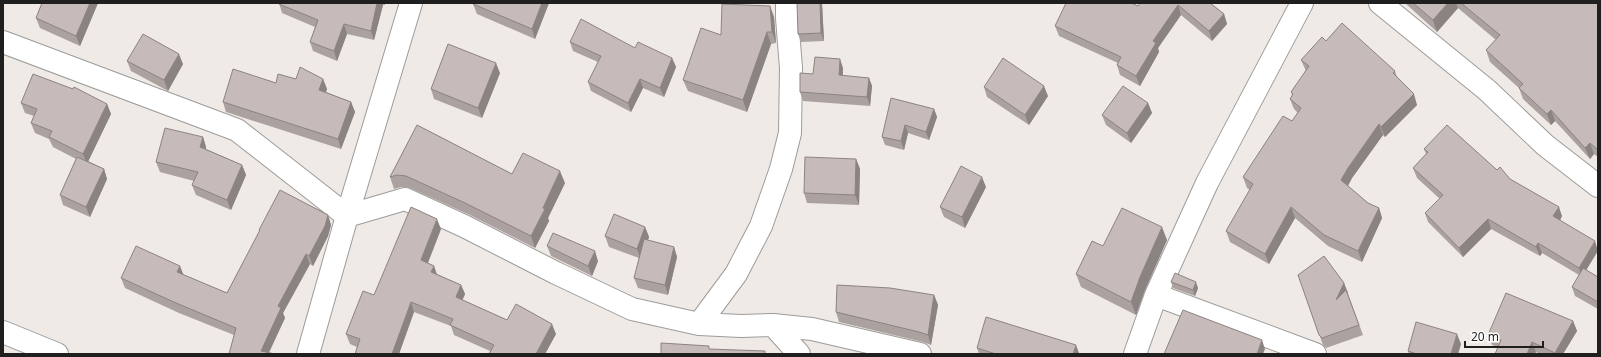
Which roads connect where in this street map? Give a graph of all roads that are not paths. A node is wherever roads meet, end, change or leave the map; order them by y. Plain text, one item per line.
1 (411, 3) edge
2 (787, 3) edge
3 (1302, 3) edge
4 (1380, 3) edge
5 (3, 42) edge
6 (1598, 186) edge
7 (347, 216) junction
8 (1156, 295) junction
9 (699, 324) junction
10 (773, 325) junction
11 (3, 332) edge
12 (57, 354) edge
13 (308, 354) edge
14 (799, 354) edge
15 (920, 354) edge
16 (1135, 354) edge
17 (1315, 354) edge

1 - 7 street
2 - 9 street
3 - 8 street
4 - 6 street
5 - 7 street
7 - 9 street
7 - 13 street
8 - 16 street
8 - 17 street
9 - 10 street
10 - 14 street
10 - 15 street
11 - 12 street

